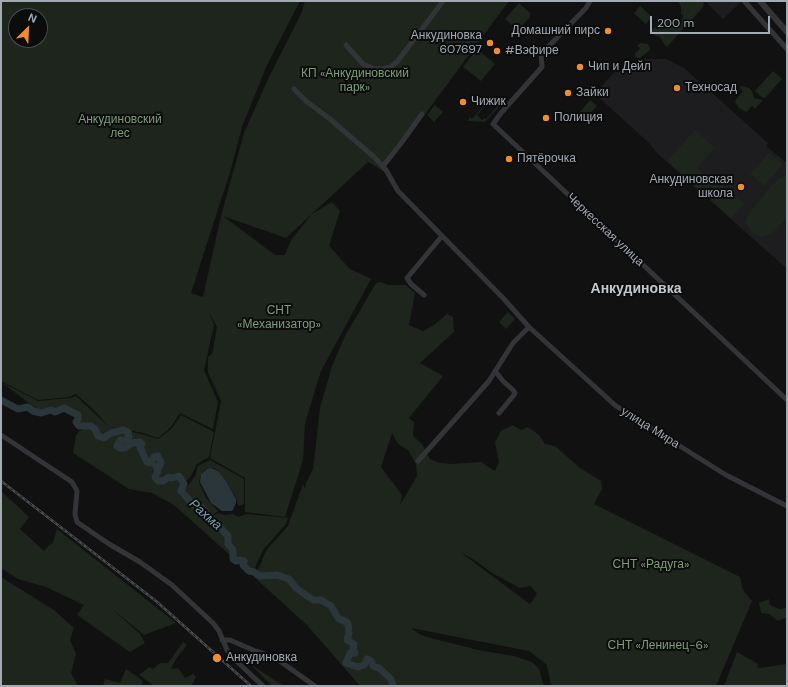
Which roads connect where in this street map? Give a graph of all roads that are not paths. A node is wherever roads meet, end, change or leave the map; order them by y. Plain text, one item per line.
1 (443, 1) edge
2 (590, 1) edge
3 (760, 1) edge
4 (745, 2) edge
5 (787, 32) edge
6 (346, 45) dead end
7 (787, 50) edge
8 (294, 89) dead end
9 (422, 114) dead end
10 (383, 166) junction
11 (442, 236) junction
12 (424, 295) dead end
13 (529, 327) junction
14 (495, 371) junction
15 (787, 400) edge
16 (499, 413) dead end
17 (1, 435) edge
18 (418, 461) dead end
19 (787, 506) edge
20 (222, 640) junction
21 (263, 686) edge
22 (315, 686) edge

1 - 6 street
2 - 15 street, Черкесская улица
3 - 5 street
4 - 7 street
8 - 10 street, улица Мира
9 - 10 street
10 - 11 street, улица Мира
11 - 12 street
11 - 13 street, улица Мира
13 - 14 street
13 - 19 street, улица Мира
14 - 16 street
14 - 18 street
17 - 20 street
20 - 21 street
20 - 22 street

